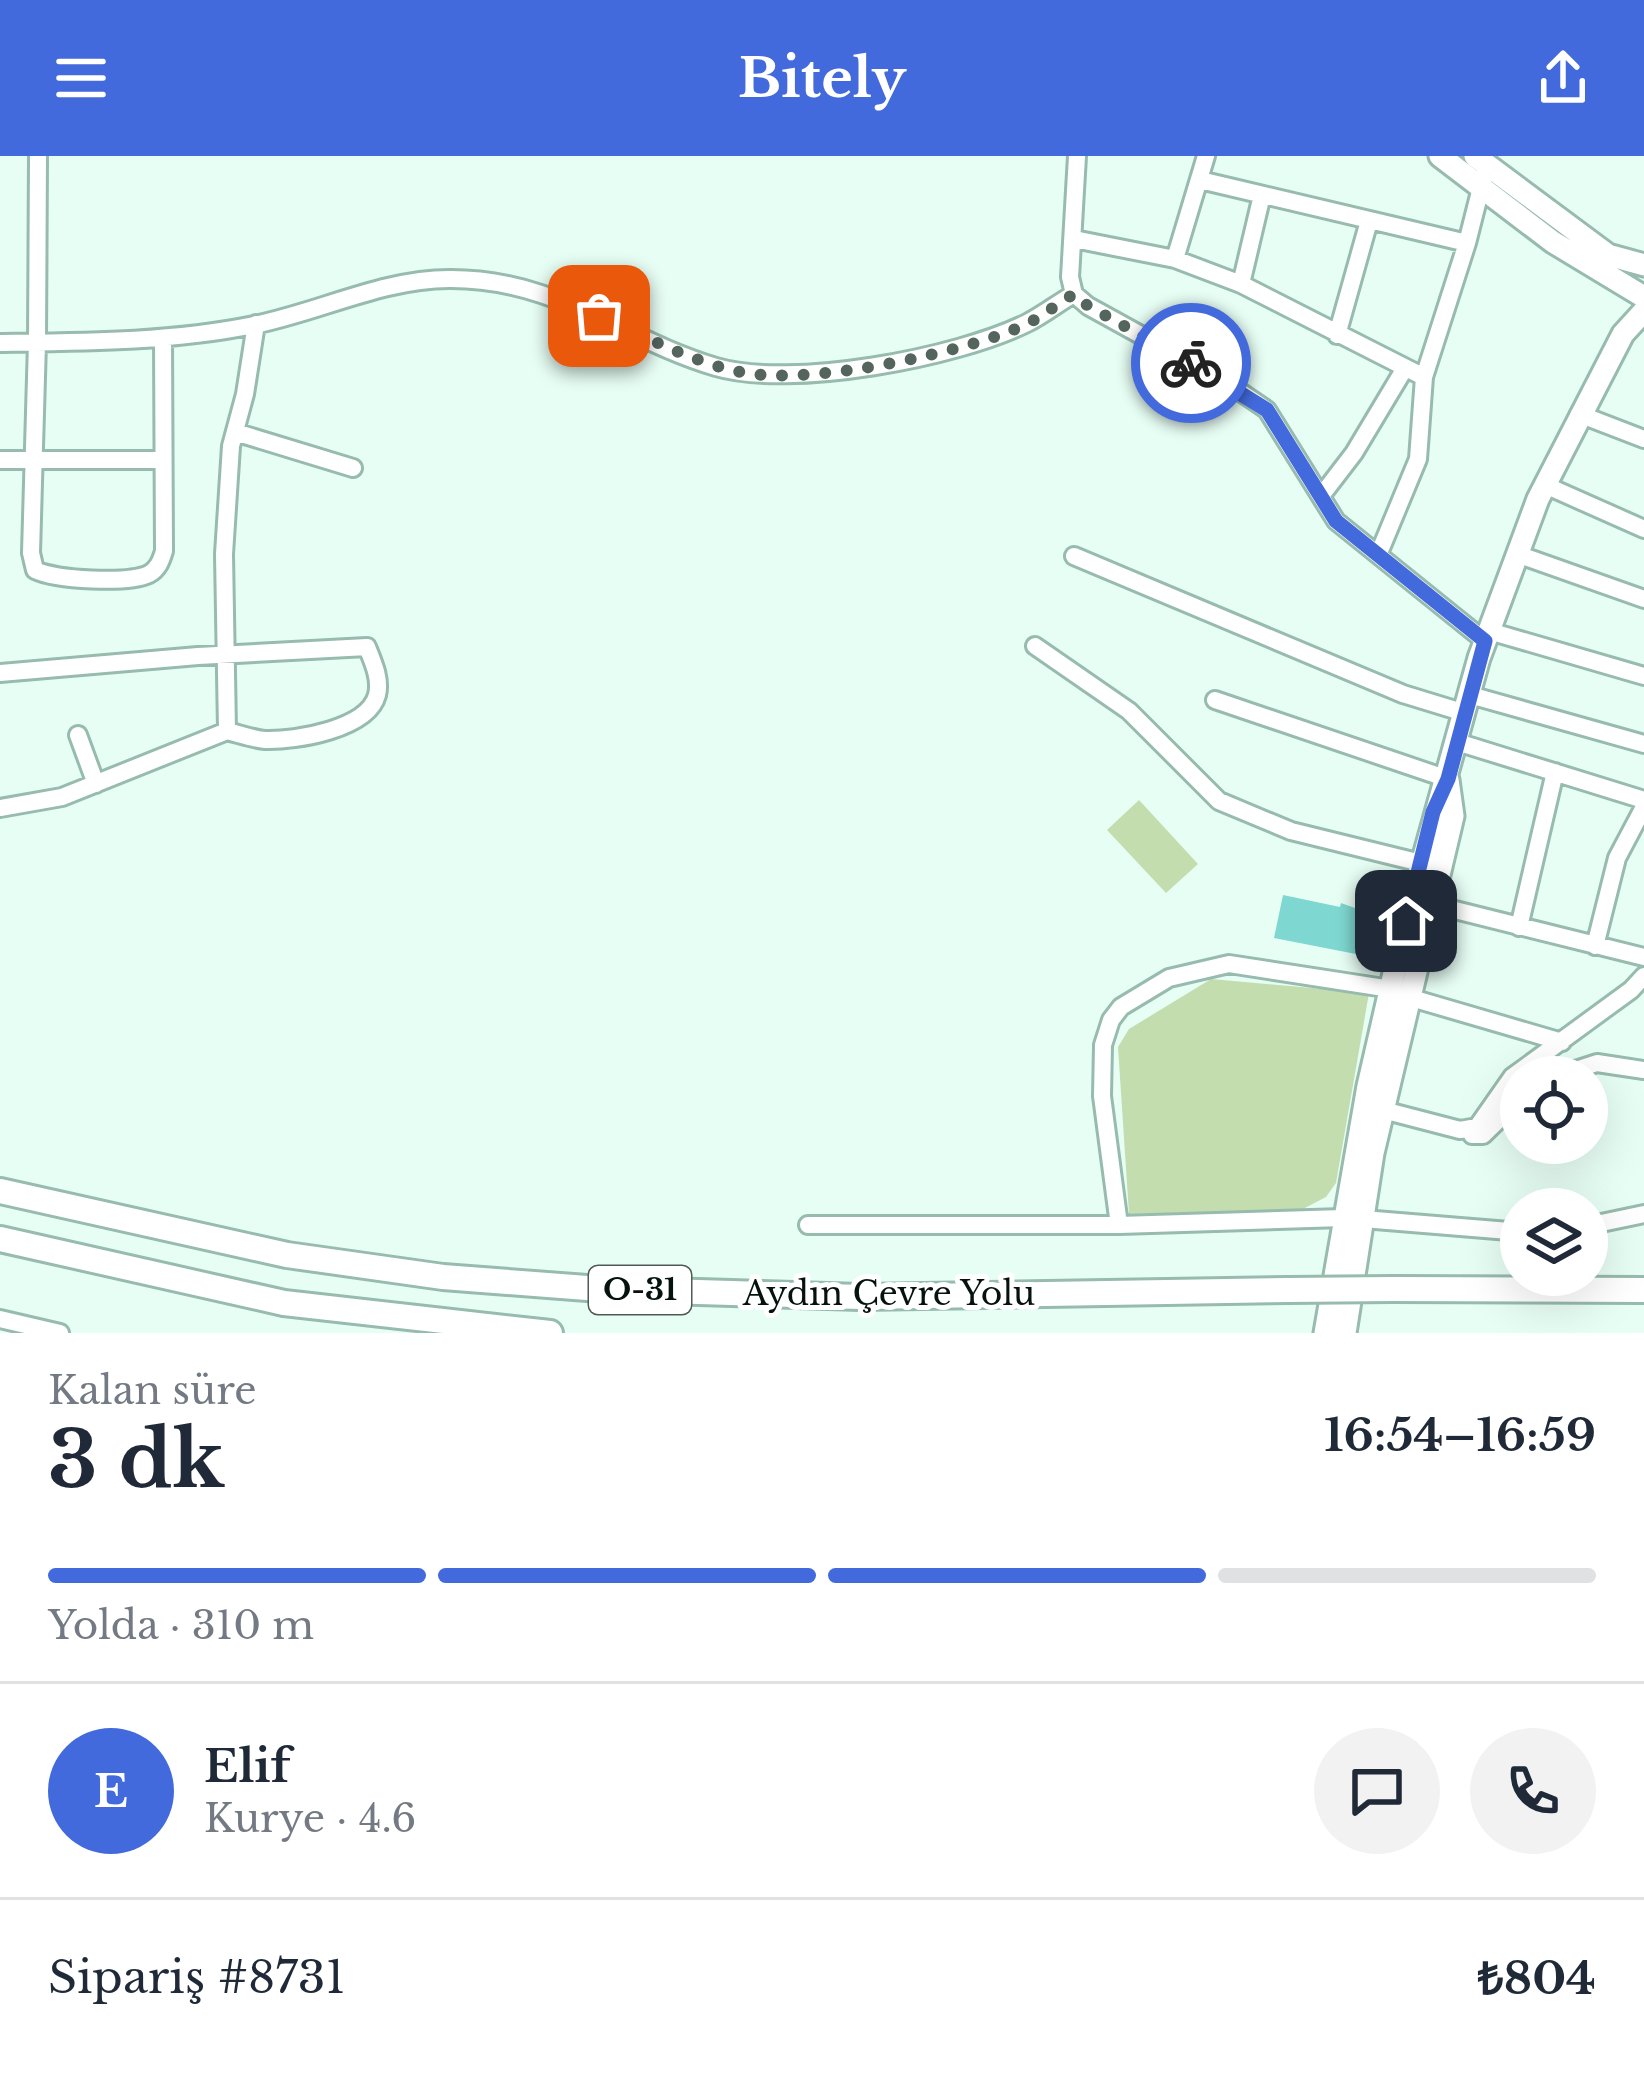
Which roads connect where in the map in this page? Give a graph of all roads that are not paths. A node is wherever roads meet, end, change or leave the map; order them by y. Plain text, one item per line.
1 (38, 156) edge
2 (1077, 156) edge
3 (1206, 156) edge
4 (1440, 156) edge
5 (1481, 168) edge
6 (1200, 180) junction
7 (1262, 195) junction
8 (1369, 220) junction
9 (1073, 239) junction
10 (1467, 243) junction
11 (1175, 259) junction
12 (1641, 259) edge
13 (1241, 284) junction
14 (1635, 292) edge
15 (1074, 294) junction
16 (1644, 311) edge
17 (256, 325) junction
18 (1623, 334) junction
19 (1337, 335) junction
20 (163, 339) junction
21 (37, 342) junction
22 (0, 343) edge
23 (1405, 368) junction
24 (1424, 377) junction
25 (1579, 414) junction
26 (235, 432) junction
27 (1644, 439) edge
28 (0, 460) edge
29 (32, 460) junction
30 (162, 460) junction
31 (353, 468) dead end
32 (1545, 485) junction
33 (1321, 496) junction
34 (1644, 529) edge
35 (1379, 554) junction
36 (1517, 554) junction
37 (1074, 556) dead end
38 (1644, 599) edge
39 (1487, 636) junction
40 (1035, 646) dead end
41 (223, 655) junction
42 (0, 673) edge
43 (1644, 676) edge
44 (1215, 700) dead end
45 (1467, 704) junction
46 (227, 731) junction
47 (78, 735) dead end
48 (1457, 742) junction
49 (1644, 744) edge
50 (1555, 772) junction
51 (1448, 779) junction
52 (96, 784) junction
53 (1644, 803) edge
54 (0, 808) edge
55 (1420, 862) junction
56 (1431, 904) junction
57 (1519, 927) junction
58 (1595, 946) junction
59 (1644, 957) edge
60 (1644, 976) edge
61 (1400, 993) junction
62 (1562, 1042) junction
63 (1608, 1065) edge
64 (1644, 1070) edge
65 (1383, 1110) junction
66 (1500, 1118) edge
67 (1460, 1130) junction
68 (0, 1191) edge
69 (1644, 1214) edge
70 (1353, 1218) junction
71 (1608, 1222) edge
72 (808, 1225) dead end
73 (1119, 1225) junction
74 (1500, 1230) edge
75 (0, 1239) edge
76 (1644, 1290) edge
77 (0, 1319) edge
78 (60, 1333) edge
79 (550, 1333) edge
80 (1324, 1333) edge
81 (1345, 1333) edge

1 - 21 street
2 - 9 street
3 - 6 street
4 - 5 main road
5 - 10 street
5 - 12 main road
5 - 14 main road
6 - 7 street
6 - 11 street
7 - 8 street
7 - 13 street
8 - 10 street
8 - 19 street
9 - 11 street
9 - 15 street
10 - 24 street
11 - 13 street
12 - 14 main road
13 - 19 street
14 - 18 main road
15 - 17 street
15 - 33 street
16 - 18 main road
17 - 20 street
17 - 26 street
18 - 25 main road
19 - 23 street
20 - 21 street
20 - 30 street
21 - 22 street
21 - 29 street
23 - 24 street
23 - 33 street
24 - 35 street
25 - 27 street
25 - 32 main road
26 - 31 street
26 - 41 street
28 - 29 street
29 - 30 street
29 - 30 street
32 - 34 street
32 - 36 main road
33 - 35 street
35 - 39 street
36 - 38 street
36 - 39 main road
37 - 45 street
39 - 43 street
39 - 45 main road
40 - 55 street
41 - 42 street
41 - 46 street
41 - 46 street
44 - 51 street
45 - 48 main road
45 - 49 street
46 - 52 street
47 - 52 street
48 - 50 street
48 - 51 main road
50 - 53 street
50 - 57 street
51 - 55 main road
51 - 56 main road
52 - 54 street
53 - 58 street
55 - 61 main road
56 - 57 street
56 - 61 main road
57 - 58 street
58 - 59 street
60 - 62 street
61 - 62 street
61 - 65 main road
61 - 70 main road
61 - 73 street
62 - 67 street
63 - 64 street
65 - 67 street
65 - 70 main road
66 - 67 street
68 - 76 highway, Aydın Çevre Yolu / O-31, bridge
69 - 71 street
70 - 73 street
70 - 74 street
70 - 80 main road
70 - 81 main road
72 - 73 street
75 - 79 highway, O-31
77 - 78 street

